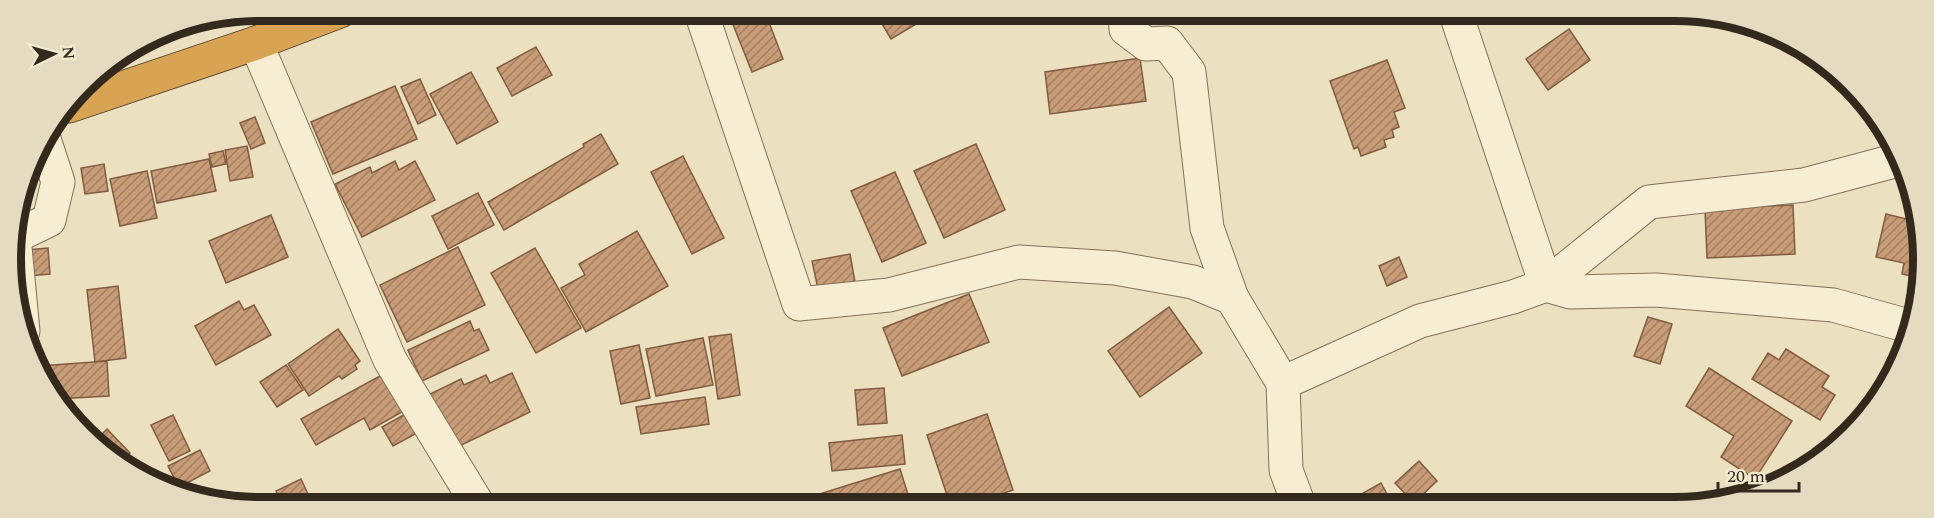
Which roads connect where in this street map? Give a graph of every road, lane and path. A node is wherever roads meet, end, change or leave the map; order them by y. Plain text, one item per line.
1 (308, 21) edge
2 (704, 21) edge
3 (1126, 21) edge
4 (1458, 21) edge
5 (256, 43) junction
6 (80, 102) edge
7 (48, 151) edge
8 (1892, 162) edge
9 (23, 233) edge
10 (1546, 285) junction
11 (1233, 298) junction
12 (1904, 325) edge
13 (1283, 383) junction
14 (473, 497) edge
15 (1296, 497) edge

1 - 5 highway
2 - 11 street
3 - 11 street
4 - 10 street
5 - 6 highway
5 - 14 street
7 - 9 street
8 - 10 street
10 - 12 street
10 - 13 street
11 - 13 street
13 - 15 street

